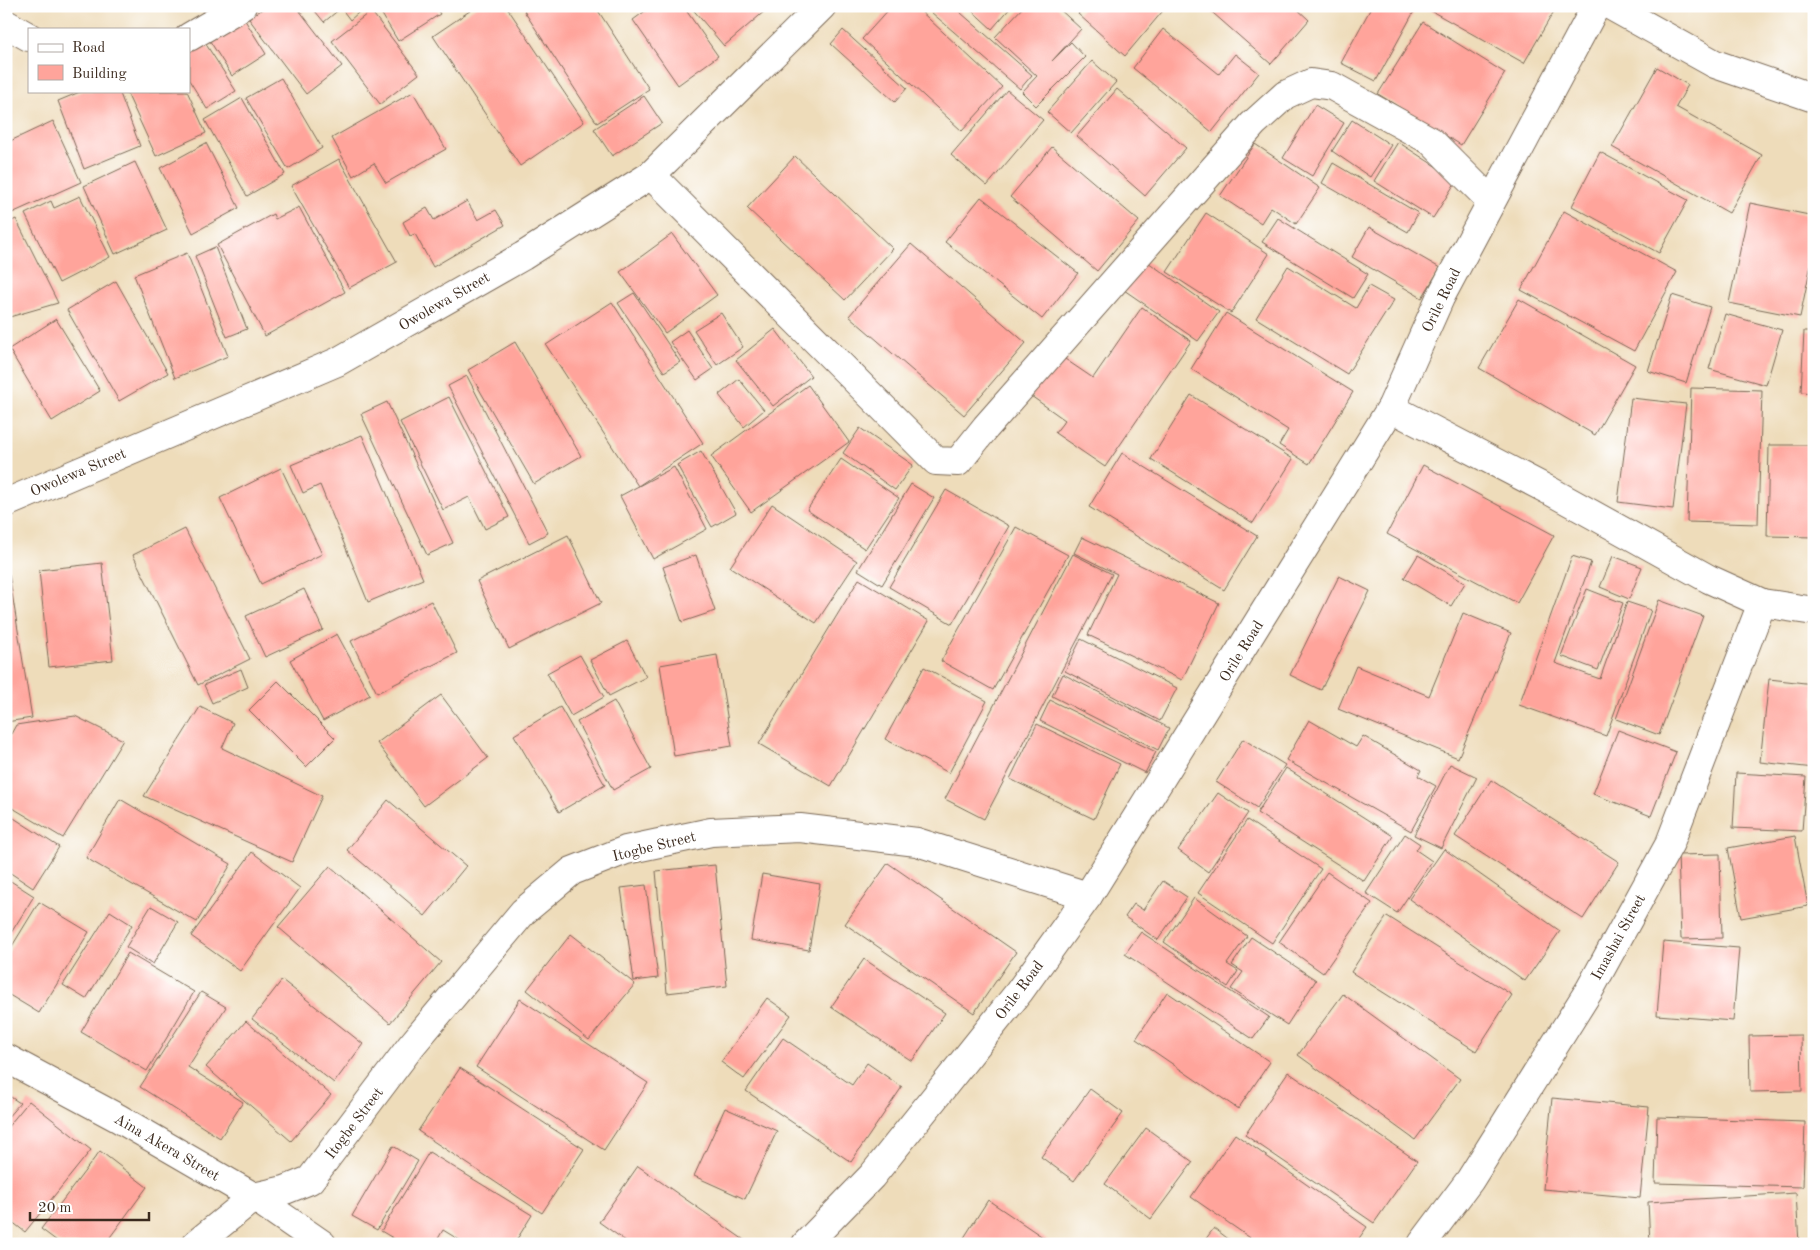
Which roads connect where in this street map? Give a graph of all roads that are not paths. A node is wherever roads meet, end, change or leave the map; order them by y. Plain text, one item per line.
1 (242, 6) edge
2 (822, 6) edge
3 (1596, 6) edge
4 (1611, 6) edge
5 (6, 24) edge
6 (28, 36) edge
7 (190, 36) edge
8 (1814, 98) edge
9 (651, 174) junction
10 (1491, 201) junction
11 (1391, 408) junction
12 (6, 503) edge
13 (1762, 603) junction
14 (1814, 611) edge
15 (1088, 896) junction
16 (6, 1058) edge
17 (254, 1197) junction
18 (196, 1244) edge
19 (322, 1244) edge
20 (806, 1244) edge
21 (1422, 1244) edge

1 - 7 street
2 - 9 street, Owolewa Street
3 - 10 street, Orile Road
4 - 8 street
5 - 6 street
9 - 10 street
9 - 12 street, Owolewa Street
10 - 11 street, Orile Road
11 - 13 street
11 - 15 street, Orile Road
13 - 14 street
13 - 21 street, Imashai Street
15 - 17 street, Itogbe Street
15 - 20 street, Orile Road
16 - 17 street, Aina Akera Street
17 - 18 street, Itogbe Street
17 - 19 street, Aina Akera Street

